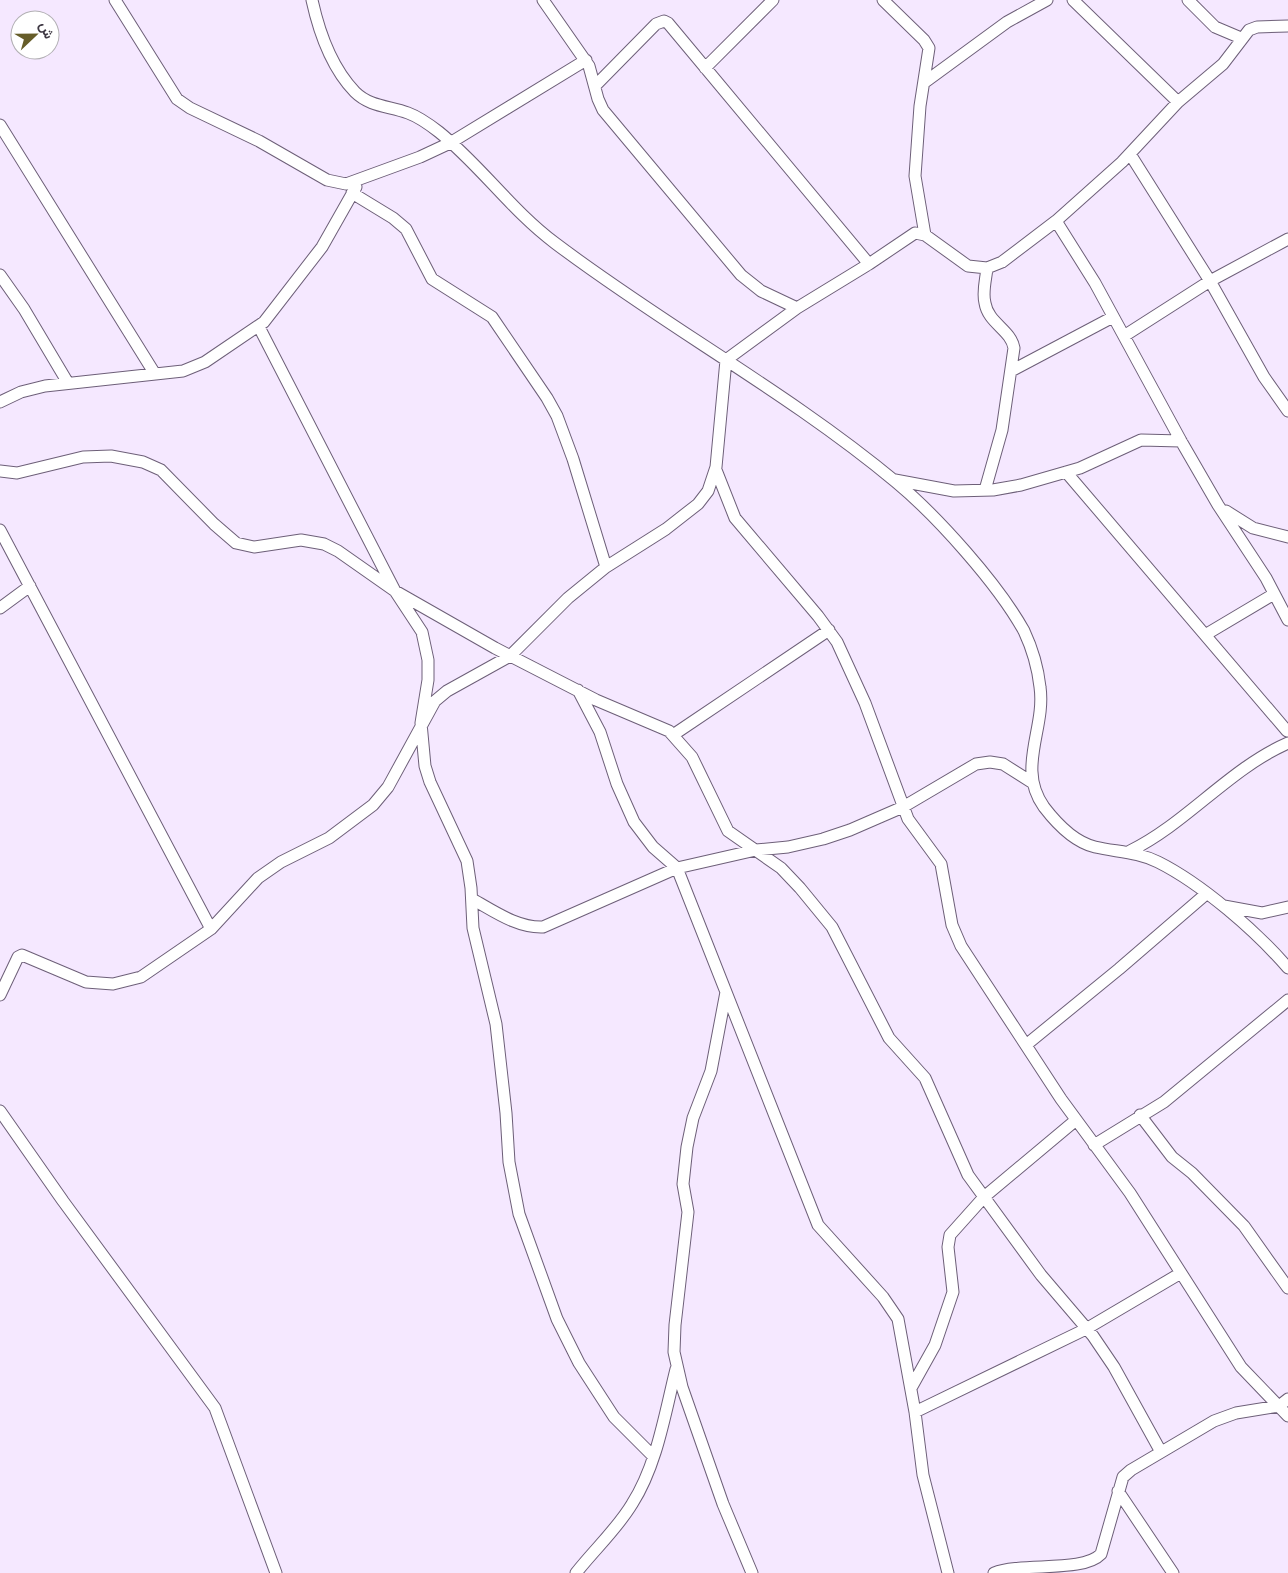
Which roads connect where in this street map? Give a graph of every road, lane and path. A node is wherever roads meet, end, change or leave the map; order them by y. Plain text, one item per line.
1 (115, 0) edge
2 (312, 0) edge
3 (543, 0) edge
4 (773, 0) edge
5 (883, 0) edge
6 (1047, 0) edge
7 (1073, 0) edge
8 (1188, 0) edge
9 (1288, 26) edge
10 (1240, 38) junction
11 (586, 60) junction
12 (705, 68) junction
13 (925, 82) junction
14 (595, 86) junction
15 (1178, 102) junction
16 (0, 125) edge
17 (450, 143) junction
18 (1130, 154) junction
19 (360, 179) junction
20 (352, 193) junction
21 (1056, 221) junction
22 (924, 235) junction
23 (1288, 239) edge
24 (869, 264) junction
25 (987, 268) junction
26 (0, 275) edge
27 (1210, 282) junction
28 (797, 308) junction
29 (1113, 317) junction
30 (258, 327) junction
31 (1124, 336) junction
32 (726, 360) junction
33 (1012, 371) junction
34 (155, 374) junction
35 (68, 383) junction
36 (0, 402) edge
37 (1288, 410) edge
38 (1181, 441) junction
39 (715, 468) junction
40 (0, 471) edge
41 (1066, 472) junction
42 (893, 480) junction
43 (985, 490) junction
44 (1218, 505) junction
45 (0, 530) edge
46 (1288, 537) edge
47 (606, 567) junction
48 (30, 586) junction
49 (396, 591) junction
50 (1274, 594) junction
51 (0, 608) edge
52 (1288, 620) edge
53 (829, 630) junction
54 (1205, 635) junction
55 (510, 656) junction
56 (578, 690) junction
57 (421, 723) junction
58 (1287, 728) edge
59 (673, 735) junction
60 (1286, 744) edge
61 (1033, 783) junction
62 (903, 807) junction
63 (756, 850) junction
64 (1130, 852) junction
65 (677, 868) junction
66 (1206, 894) junction
67 (472, 899) junction
68 (1224, 906) junction
69 (1288, 907) edge
70 (211, 929) junction
71 (1288, 968) edge
72 (726, 991) junction
73 (0, 995) edge
74 (1288, 1000) edge
75 (1026, 1044) junction
76 (0, 1111) edge
77 (1140, 1115) junction
78 (1076, 1120) junction
79 (1094, 1145) junction
80 (984, 1197) junction
81 (1182, 1273) junction
82 (1288, 1288) edge
83 (1086, 1329) junction
84 (676, 1367) junction
85 (911, 1388) junction
86 (1283, 1403) edge
87 (915, 1412) junction
88 (1288, 1416) edge
89 (1161, 1452) junction
90 (653, 1456) junction
91 (1118, 1491) junction
92 (276, 1573) edge
93 (576, 1573) edge
94 (752, 1573) edge
95 (948, 1573) edge
96 (994, 1573) edge
97 (1173, 1573) edge

1 - 19 street
2 - 17 street
3 - 11 street
4 - 12 street
5 - 13 street
6 - 13 street
7 - 15 street
8 - 10 street
9 - 10 street
10 - 15 street
11 - 14 street
11 - 17 street
12 - 14 street
12 - 24 street
13 - 22 street
14 - 28 street
15 - 18 street
16 - 34 street
17 - 19 street
17 - 32 street
18 - 21 street
18 - 27 street
19 - 20 street
20 - 30 street
20 - 47 street
21 - 25 street
21 - 29 street
22 - 24 street
22 - 25 street
23 - 27 street
24 - 28 street
25 - 33 street
26 - 35 street
27 - 31 street
27 - 37 street
28 - 32 street
29 - 31 street
29 - 33 street
30 - 34 street
30 - 49 street
31 - 38 street
32 - 39 street
32 - 42 street
33 - 43 street
34 - 35 street
35 - 36 street
38 - 41 street
38 - 44 street
39 - 47 street
39 - 53 street
40 - 49 street
41 - 43 street
41 - 54 street
42 - 43 street
42 - 61 street
44 - 46 street
44 - 50 street
45 - 48 street
47 - 55 street
48 - 51 street
48 - 70 street
49 - 55 street
49 - 57 street
50 - 52 street
50 - 54 street
53 - 59 street
53 - 62 street
54 - 58 street
55 - 56 street
55 - 57 street
56 - 59 street
56 - 65 street
57 - 67 street
57 - 70 street
58 - 60 street
59 - 63 street
60 - 64 street
61 - 62 street
61 - 64 street
62 - 63 street
62 - 75 street
63 - 65 street
63 - 80 street
64 - 66 street
65 - 67 street
65 - 72 street
66 - 68 street
66 - 75 street
67 - 90 street
68 - 69 street
68 - 71 street
70 - 73 street
72 - 84 street
72 - 85 street
74 - 77 street
75 - 78 street
76 - 92 street
77 - 79 street
77 - 82 street
78 - 79 street
78 - 80 street
79 - 81 street
80 - 83 street
80 - 85 street
81 - 83 street
81 - 86 street
83 - 87 street
83 - 89 street
84 - 90 street
84 - 94 street
85 - 87 street
86 - 88 street
86 - 89 street
87 - 95 street
89 - 91 street
90 - 93 street
91 - 96 street
91 - 97 street

